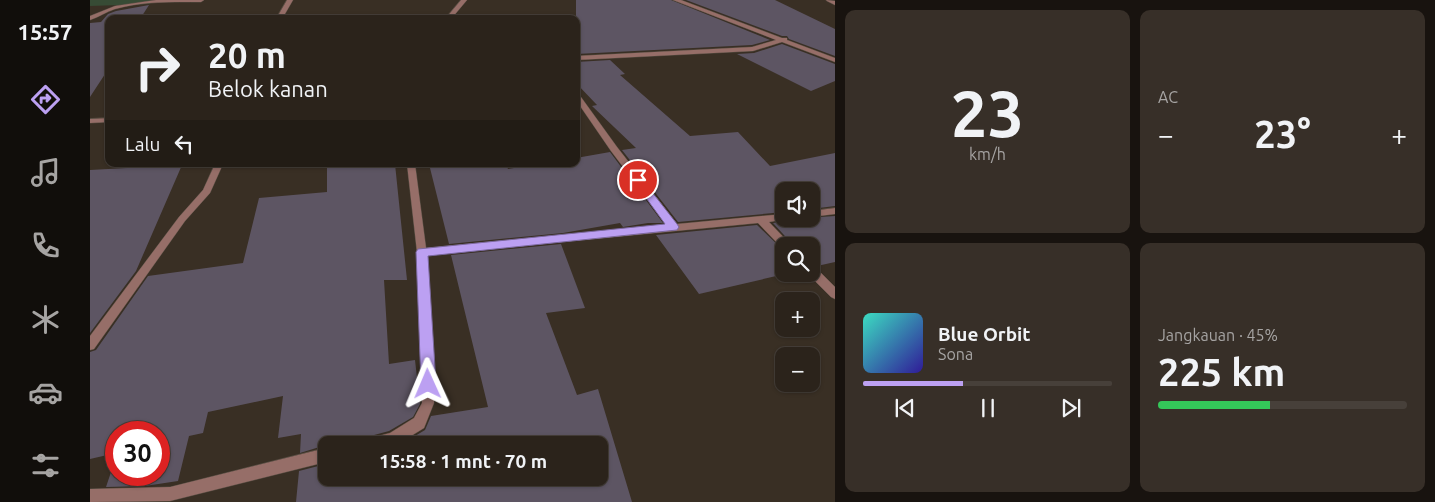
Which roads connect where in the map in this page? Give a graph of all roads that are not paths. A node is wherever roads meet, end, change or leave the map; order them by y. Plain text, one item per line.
1 (180, 0) edge
2 (201, 0) edge
3 (290, 0) edge
4 (464, 0) edge
5 (676, 0) edge
6 (828, 0) edge
7 (835, 3) edge
8 (281, 15) edge
9 (451, 15) edge
10 (90, 18) edge
11 (785, 39) junction
12 (833, 57) edge
13 (580, 58) edge
14 (580, 100) edge
15 (105, 120) edge
16 (90, 122) edge
17 (218, 167) edge
18 (411, 167) edge
19 (835, 211) edge
20 (820, 213) edge
21 (775, 218) edge
22 (760, 219) junction
23 (674, 227) junction
24 (778, 237) edge
25 (422, 252) junction
26 (820, 279) edge
27 (835, 294) edge
28 (90, 346) edge
29 (398, 436) edge
30 (318, 457) edge
31 (90, 496) edge
32 (170, 498) edge

1 - 2 street
1 - 10 street
3 - 8 street
4 - 9 street
5 - 11 street
6 - 7 street
11 - 12 street
11 - 13 street
14 - 23 street
15 - 16 street
17 - 28 street
18 - 25 street
19 - 20 street
21 - 22 street
22 - 23 street
22 - 24 street
23 - 25 street
25 - 29 street
26 - 27 street
30 - 32 street
31 - 32 street

